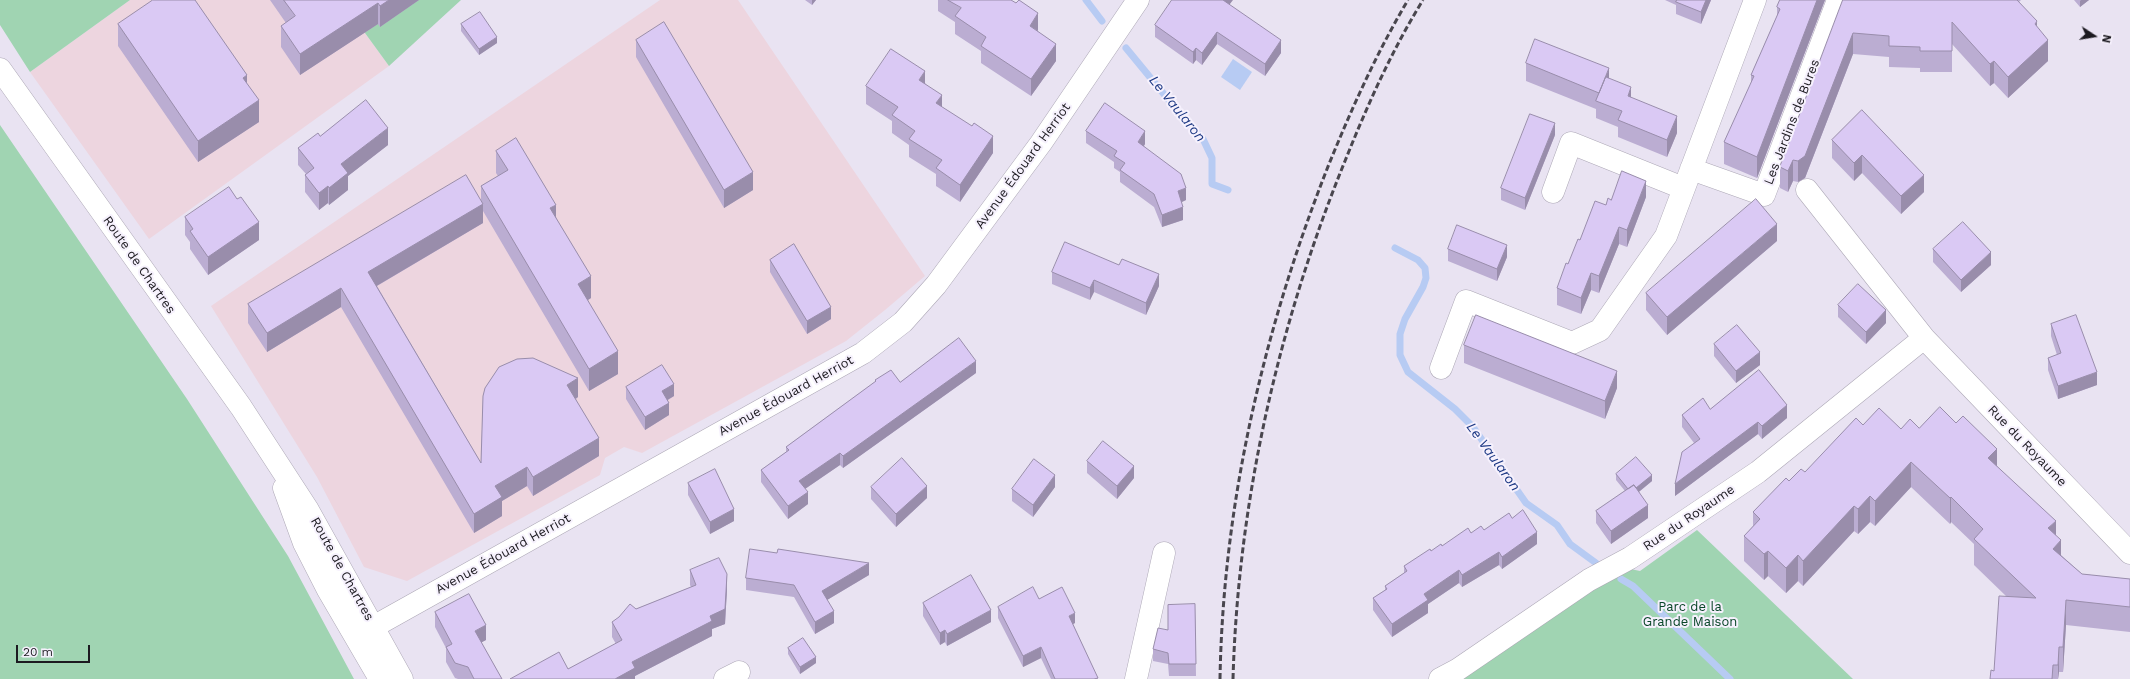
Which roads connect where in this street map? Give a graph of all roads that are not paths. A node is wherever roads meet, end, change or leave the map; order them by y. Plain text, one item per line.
1 (1138, 0) edge
2 (1755, 0) edge
3 (1838, 0) edge
4 (0, 69) edge
5 (1687, 178) junction
6 (1807, 190) dead end
7 (1553, 192) dead end
8 (1924, 338) junction
9 (1441, 368) dead end
10 (275, 462) junction
11 (1164, 553) dead end
12 (2130, 553) edge
13 (374, 626) junction
14 (355, 637) junction
15 (380, 679) edge
16 (402, 679) edge
17 (1136, 679) edge
18 (1440, 679) edge

1 - 13 street, Avenue Édouard Herriot
2 - 5 street
3 - 5 street, Les Jardins de Bures
4 - 10 street, Route de Chartres
5 - 7 street, Les Jardins de Bures
5 - 9 street
6 - 8 street, Rue du Royaume
8 - 12 street, Rue du Royaume
8 - 18 street, Rue du Royaume
10 - 13 street, Route de Chartres
10 - 14 street, Route de Chartres
11 - 17 street
13 - 14 street, Avenue Édouard Herriot
13 - 16 street, Route de Chartres
14 - 15 street, Route de Chartres

